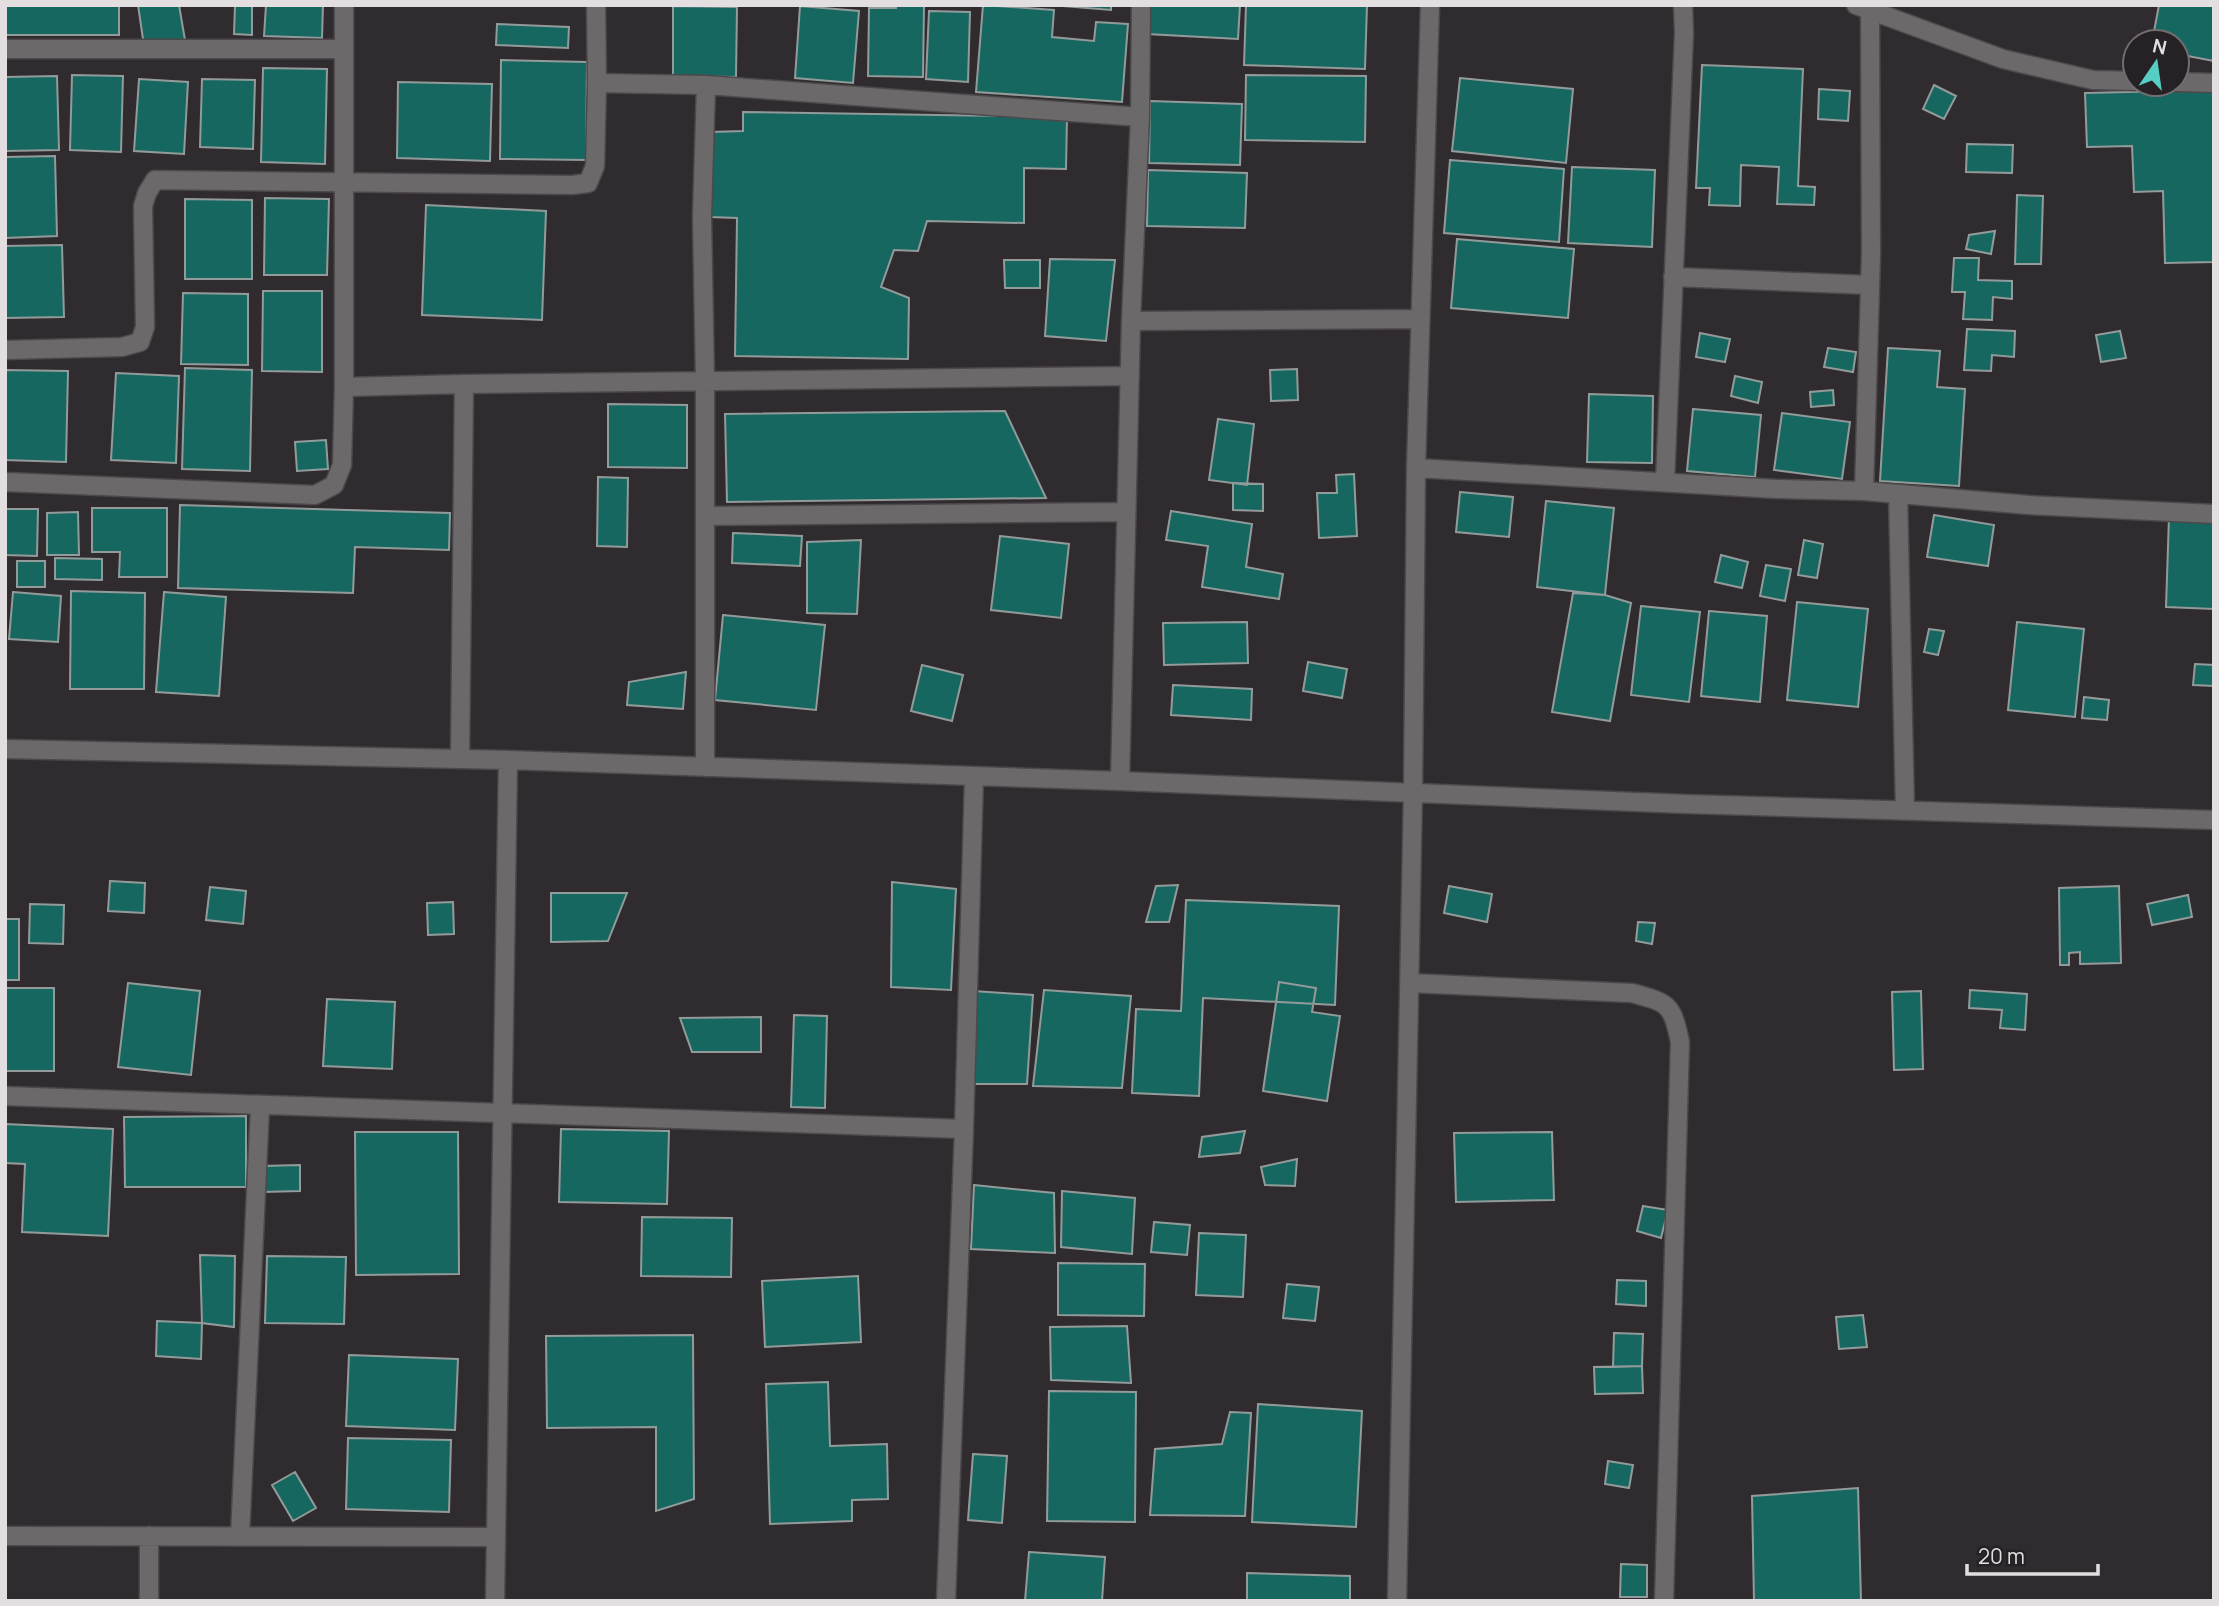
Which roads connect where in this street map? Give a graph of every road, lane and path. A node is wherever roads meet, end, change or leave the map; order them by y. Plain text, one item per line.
1 (344, 5) edge
2 (596, 5) edge
3 (1141, 5) edge
4 (1430, 5) edge
5 (1683, 5) edge
6 (1863, 8) edge
7 (5, 49) edge
8 (344, 49) junction
9 (2121, 81) edge
10 (2191, 82) edge
11 (597, 83) junction
12 (2214, 83) edge
13 (706, 85) junction
14 (1140, 117) junction
15 (344, 182) junction
16 (1674, 276) junction
17 (1870, 285) junction
18 (1420, 319) junction
19 (1131, 321) junction
20 (5, 350) edge
21 (1130, 376) junction
22 (705, 380) junction
23 (464, 384) junction
24 (344, 387) junction
25 (1416, 468) junction
26 (5, 482) edge
27 (1665, 482) junction
28 (1864, 491) junction
29 (1898, 495) junction
30 (1126, 512) junction
31 (2214, 514) edge
32 (705, 516) junction
33 (5, 749) edge
34 (460, 760) junction
35 (508, 760) junction
36 (705, 767) junction
37 (974, 776) junction
38 (1120, 781) junction
39 (1413, 792) junction
40 (1905, 810) junction
41 (2214, 820) edge
42 (1410, 983) junction
43 (5, 1096) edge
44 (260, 1105) junction
45 (503, 1115) junction
46 (964, 1129) junction
47 (5, 1536) edge
48 (149, 1536) junction
49 (240, 1536) junction
50 (496, 1538) junction
51 (149, 1601) edge
52 (495, 1601) edge
53 (946, 1601) edge
54 (1397, 1601) edge
55 (1664, 1601) edge

1 - 8 street
2 - 11 street
3 - 14 street
4 - 18 street
5 - 16 street
6 - 9 street
6 - 17 street
7 - 8 street
8 - 15 street
10 - 12 street
11 - 13 street
11 - 15 street
13 - 14 street
13 - 22 street
14 - 19 street
15 - 20 street
15 - 24 street
16 - 17 street
16 - 27 street
17 - 28 street
18 - 19 street
18 - 25 street
19 - 21 street
21 - 22 street
21 - 30 street
22 - 23 street
22 - 32 street
23 - 24 street
23 - 34 street
24 - 26 street
25 - 27 street
25 - 39 street
27 - 28 street
28 - 29 street
29 - 31 street
29 - 40 street
30 - 32 street
30 - 38 street
32 - 36 street
33 - 34 street
34 - 35 street
35 - 36 street
35 - 45 street
36 - 37 street
37 - 38 street
37 - 46 street
38 - 39 street
39 - 40 street
39 - 42 street
40 - 41 street
42 - 54 street
42 - 55 street
43 - 44 street
44 - 45 street
44 - 49 street
45 - 46 street
45 - 50 street
46 - 53 street
47 - 48 street
48 - 49 street
48 - 51 street
49 - 50 street
50 - 52 street

